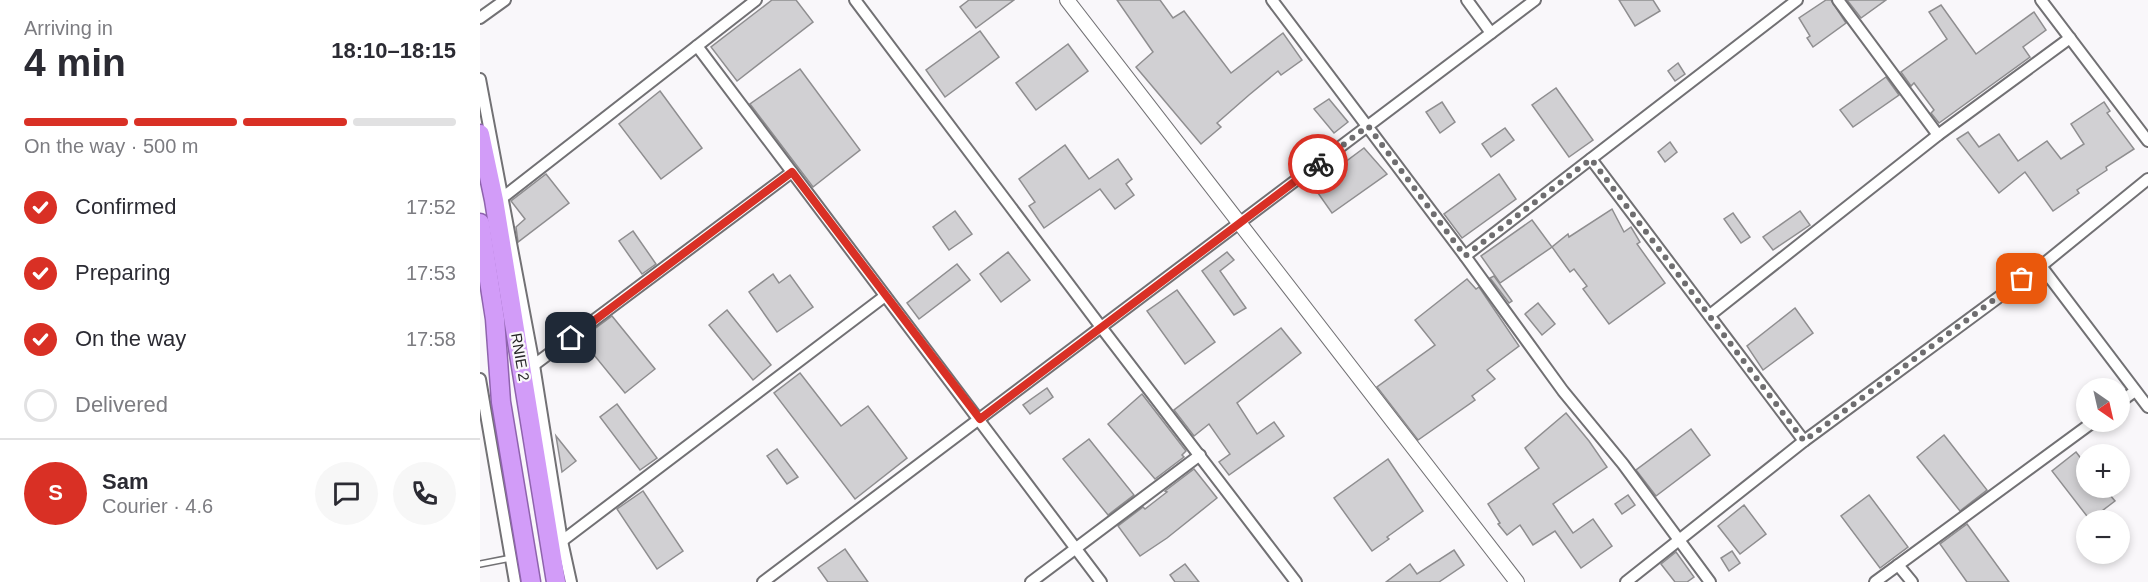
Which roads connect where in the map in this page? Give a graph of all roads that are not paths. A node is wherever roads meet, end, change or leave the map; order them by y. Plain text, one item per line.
1 (505, 0) edge
2 (756, 0) edge
3 (855, 0) edge
4 (1067, 0) edge
5 (1272, 0) edge
6 (1467, 0) edge
7 (1535, 0) edge
8 (1797, 0) edge
9 (1838, 0) edge
10 (2041, 0) edge
11 (480, 18) edge
12 (1491, 33) junction
13 (2070, 38) junction
14 (697, 46) junction
15 (480, 79) edge
16 (1368, 126) junction
17 (480, 134) edge
18 (1938, 135) junction
19 (2148, 141) edge
20 (1591, 159) junction
21 (792, 172) junction
22 (2148, 178) edge
23 (498, 199) junction
24 (480, 224) edge
25 (1239, 224) junction
26 (1465, 256) junction
27 (2041, 266) junction
28 (885, 296) junction
29 (1710, 315) junction
30 (1101, 327) junction
31 (529, 370) junction
32 (480, 379) edge
33 (2135, 391) junction
34 (2130, 395) edge
35 (488, 404) edge
36 (2148, 407) edge
37 (980, 419) junction
38 (2079, 432) edge
39 (1804, 441) junction
40 (1200, 455) junction
41 (1679, 540) junction
42 (562, 541) junction
43 (1076, 548) junction
44 (511, 558) junction
45 (480, 564) edge
46 (1898, 565) junction
47 (515, 582) edge
48 (531, 582) edge
49 (556, 582) edge
50 (571, 582) edge
51 (764, 582) edge
52 (1031, 582) edge
53 (1101, 582) edge
54 (1296, 582) edge
55 (1517, 582) edge
56 (1626, 582) edge
57 (1710, 582) edge
58 (1875, 582) edge
59 (1912, 582) edge

1 - 11 street
2 - 14 street
3 - 30 street
4 - 25 street
5 - 16 street
6 - 12 street
7 - 12 street
8 - 20 street
9 - 18 street
10 - 13 street
12 - 16 street
13 - 18 street
13 - 19 street
14 - 21 street
14 - 23 street
15 - 23 street
16 - 25 street
16 - 26 street
17 - 23 highway, RNIE 2 / RNIE 2
18 - 29 street
20 - 26 street
20 - 29 street
21 - 28 street
21 - 31 street
22 - 27 street
23 - 31 highway, RNIE 2 / RNIE 2
24 - 35 highway, RNIE 2 / RNIE 2
25 - 30 street
25 - 55 street
26 - 41 street
27 - 33 street
27 - 39 street
28 - 37 street
28 - 42 street
29 - 39 street
30 - 37 street
30 - 40 street
31 - 42 street
31 - 49 highway, RNIE 2 / RNIE 2
32 - 35 street
33 - 34 street
33 - 36 street
35 - 44 street
35 - 48 highway, RNIE 2 / RNIE 2
37 - 43 street
37 - 51 street
38 - 46 street
39 - 41 street
40 - 43 street
40 - 54 street
41 - 56 street
41 - 57 street
42 - 50 street
43 - 52 street
43 - 53 street
44 - 45 lane
44 - 47 street
46 - 58 street
46 - 59 street

